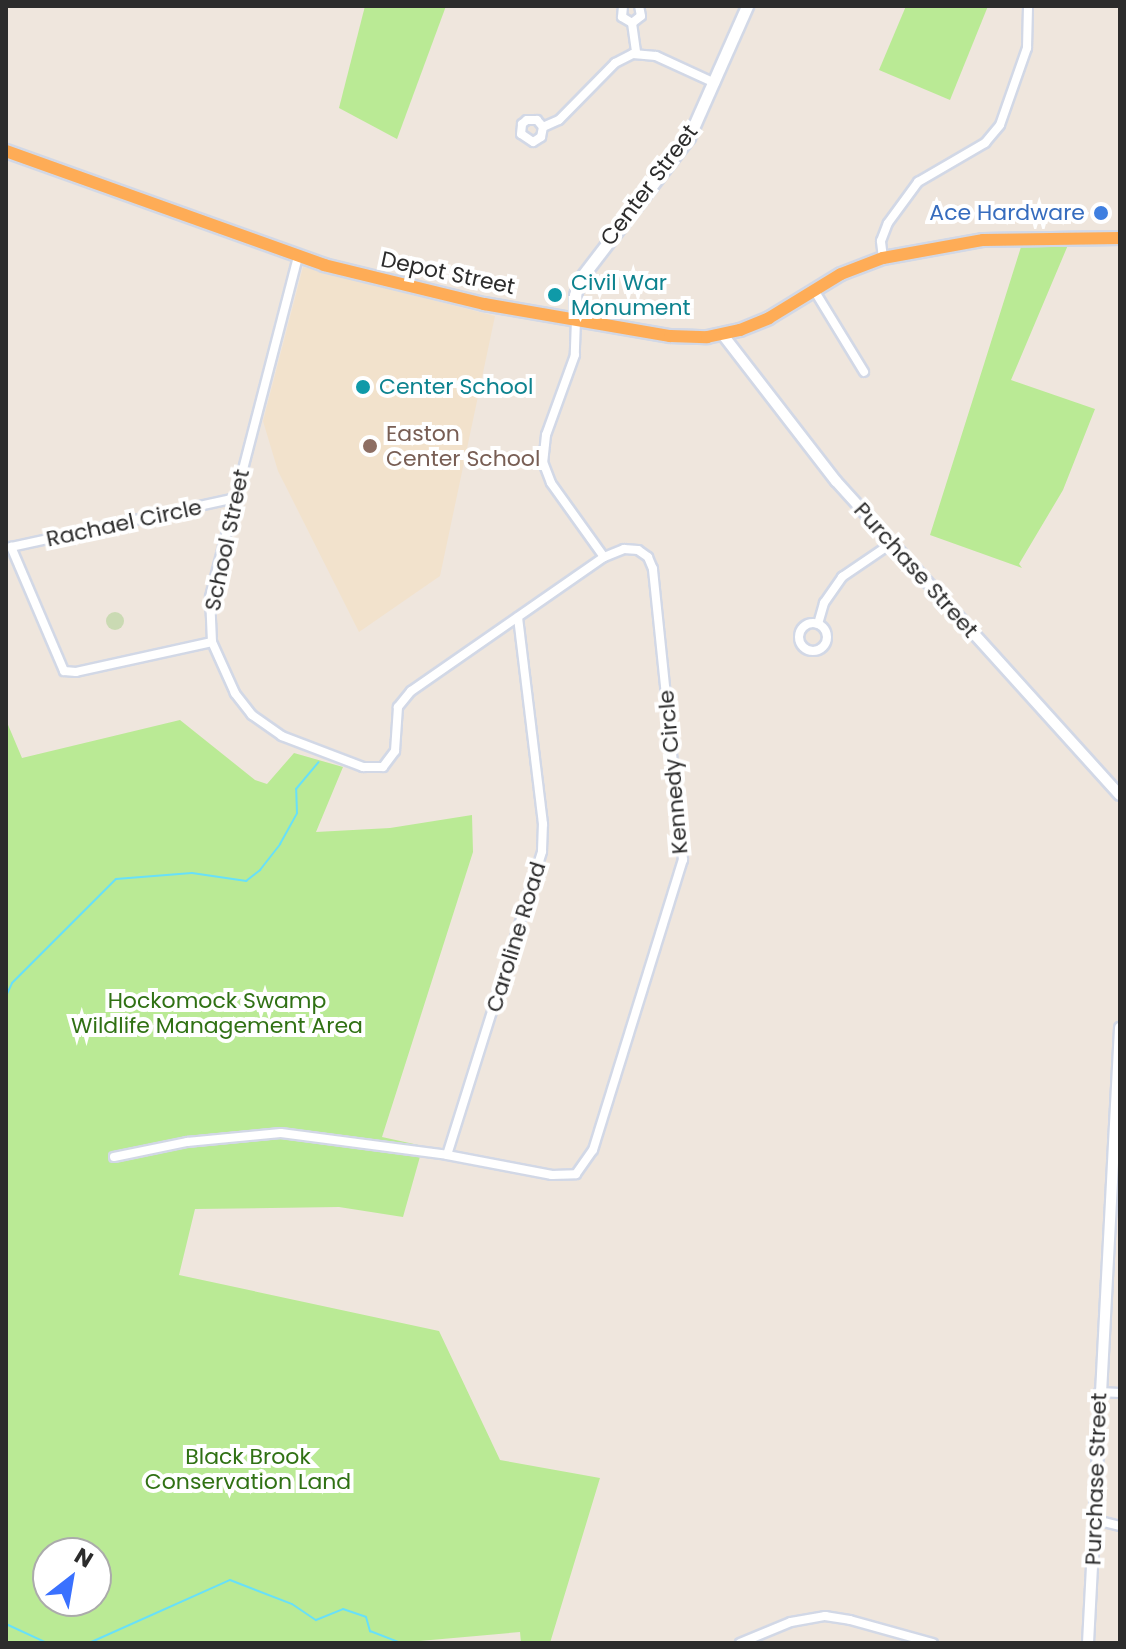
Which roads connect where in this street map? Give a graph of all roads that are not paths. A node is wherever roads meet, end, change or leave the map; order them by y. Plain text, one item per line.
1 (623, 6) edge
2 (639, 6) edge
3 (747, 6) edge
4 (1028, 6) edge
5 (632, 23) junction
6 (636, 53) junction
7 (716, 83) junction
8 (543, 127) dead end
9 (6, 151) edge
10 (1120, 238) edge
11 (298, 257) junction
12 (883, 258) junction
13 (814, 290) junction
14 (576, 319) junction
15 (723, 335) junction
16 (864, 372) dead end
17 (235, 498) junction
18 (892, 543) junction
19 (604, 557) junction
20 (518, 618) junction
21 (818, 624) dead end
22 (212, 642) junction
23 (389, 763) joint
24 (1120, 795) edge
25 (1120, 1028) edge
26 (447, 1155) junction
27 (114, 1157) dead end
28 (1099, 1392) junction
29 (1120, 1393) edge
30 (1096, 1520) junction
31 (1120, 1526) edge
32 (740, 1643) edge
33 (933, 1643) edge
34 (1088, 1643) edge

1 - 5 street
2 - 5 street
3 - 7 main road, Center Street
4 - 12 street
5 - 6 street
6 - 7 street
6 - 8 street
7 - 14 main road, Center Street
9 - 11 highway, Depot Street
10 - 12 highway, Depot Street
11 - 14 highway, Depot Street
11 - 17 street, School Street
12 - 13 highway, Depot Street
13 - 15 highway, Depot Street
13 - 16 street
14 - 15 highway, Depot Street
14 - 19 street
15 - 18 street, Purchase Street
17 - 22 street, School Street
17 - 22 street, Rachael Circle
18 - 21 street
18 - 24 street, Purchase Street
19 - 20 street, Kennedy Circle
19 - 26 street, Kennedy Circle
20 - 23 street, Kennedy Circle
20 - 26 street, Caroline Road
22 - 23 street, School Street
25 - 28 street, Purchase Street
26 - 27 street, Kennedy Circle
28 - 29 street
28 - 30 street, Purchase Street
30 - 31 street
30 - 34 street, Purchase Street
32 - 33 street

